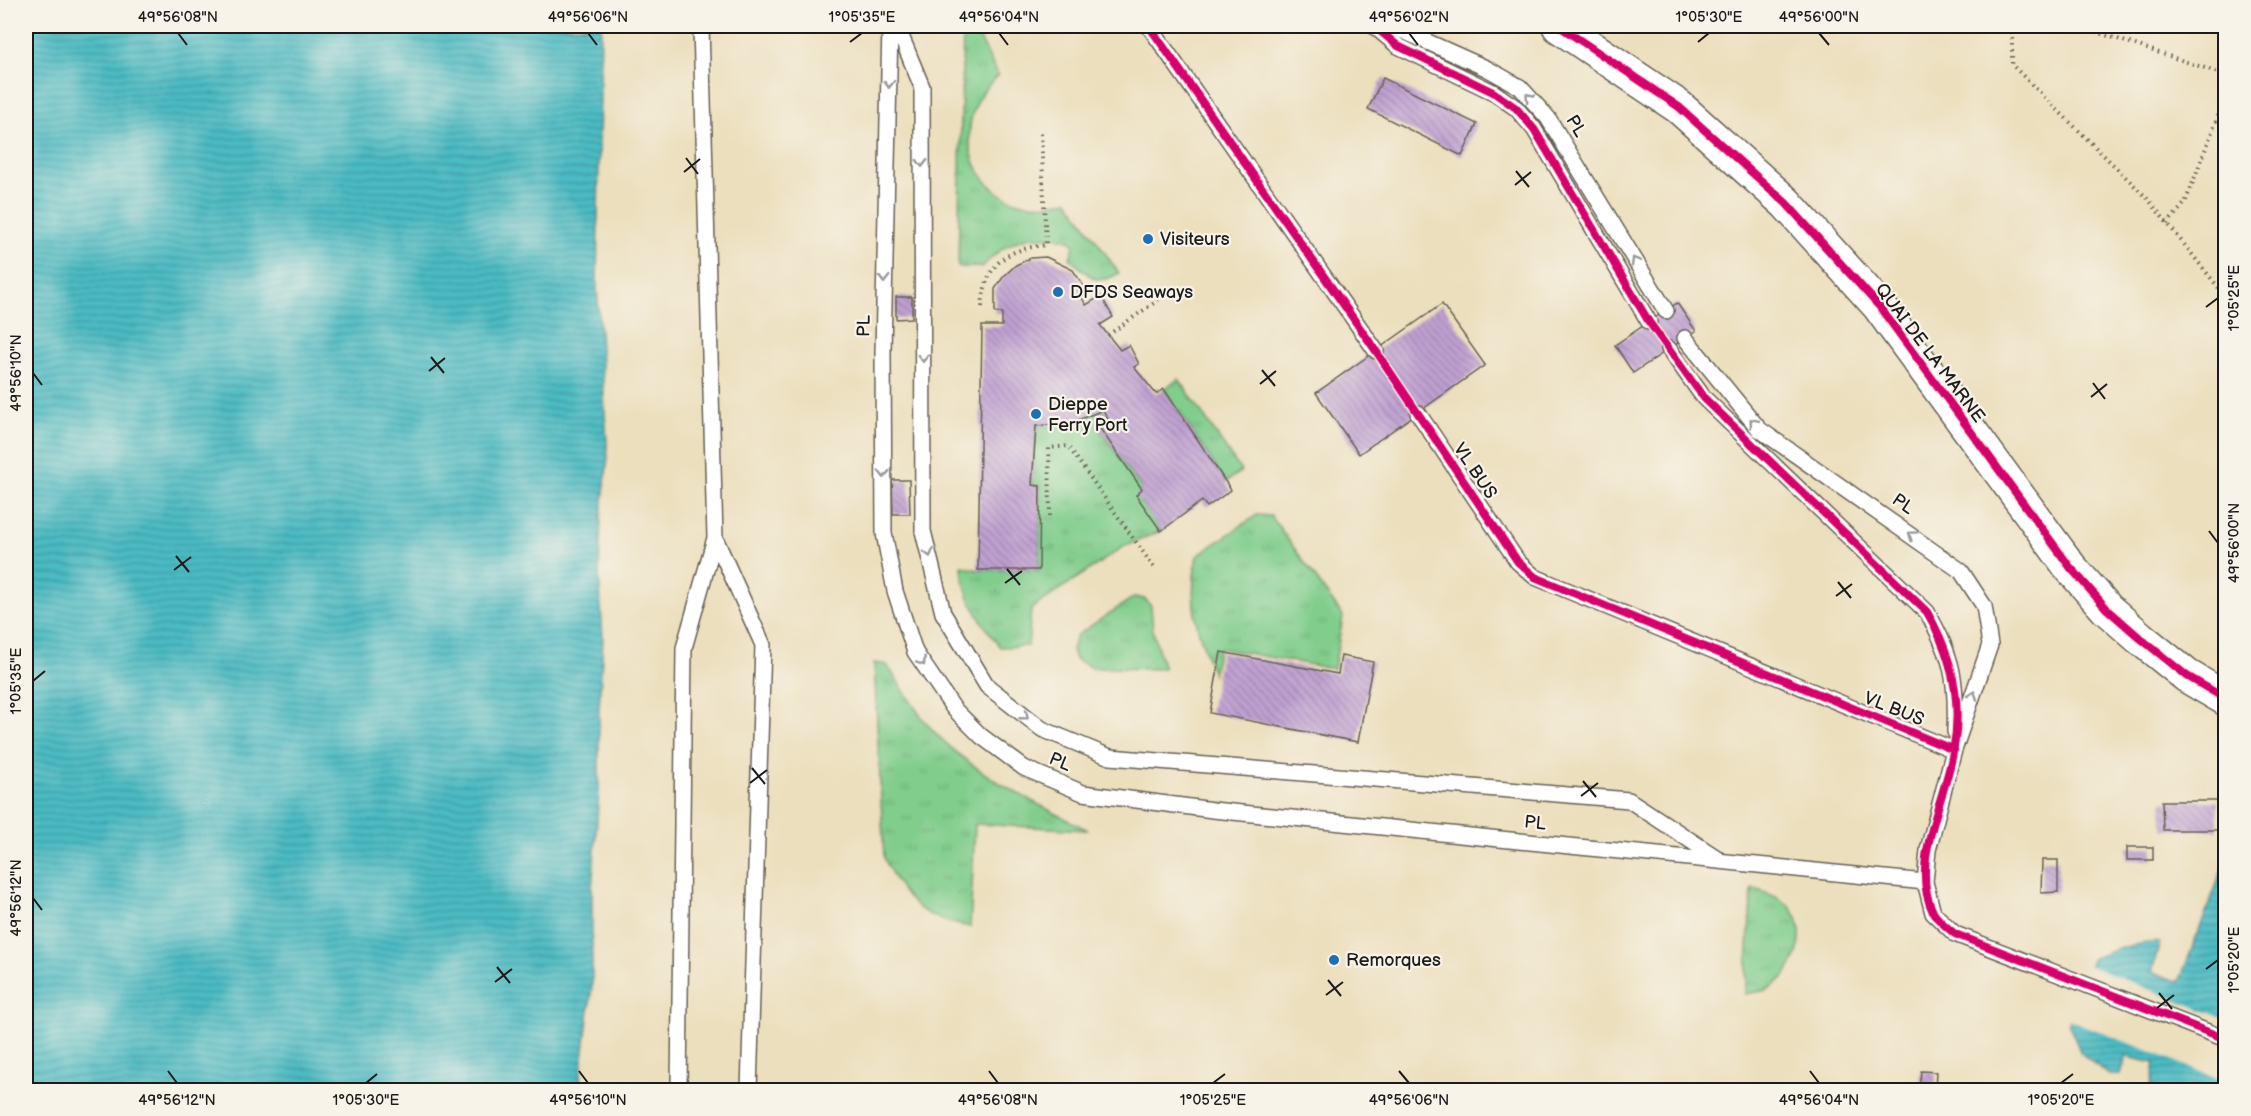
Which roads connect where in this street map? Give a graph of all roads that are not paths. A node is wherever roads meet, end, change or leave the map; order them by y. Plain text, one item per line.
1 (701, 26) edge
2 (890, 26) edge
3 (897, 26) edge
4 (1149, 26) edge
5 (1374, 26) edge
6 (1392, 26) edge
7 (1559, 26) edge
8 (1666, 311) dead end
9 (1649, 322) dead end
10 (1685, 338) dead end
11 (1669, 349) dead end
12 (1376, 351) dead end
13 (1418, 412) dead end
14 (715, 538) junction
15 (2226, 699) edge
16 (1954, 750) junction
17 (1720, 861) junction
18 (1925, 882) junction
19 (2226, 1039) edge
20 (679, 1090) edge
21 (749, 1090) edge

1 - 14 lane
2 -> 17 lane, PL
3 -> 17 lane
4 - 12 lane
5 - 9 lane
8 -> 6 lane, PL
7 - 15 street, QUAI DE LA MARNE
16 -> 10 lane, PL
11 - 16 lane
13 - 16 lane, VL BUS
14 - 20 lane
14 - 21 lane
16 - 18 lane
17 - 18 lane, PL
18 - 19 lane

